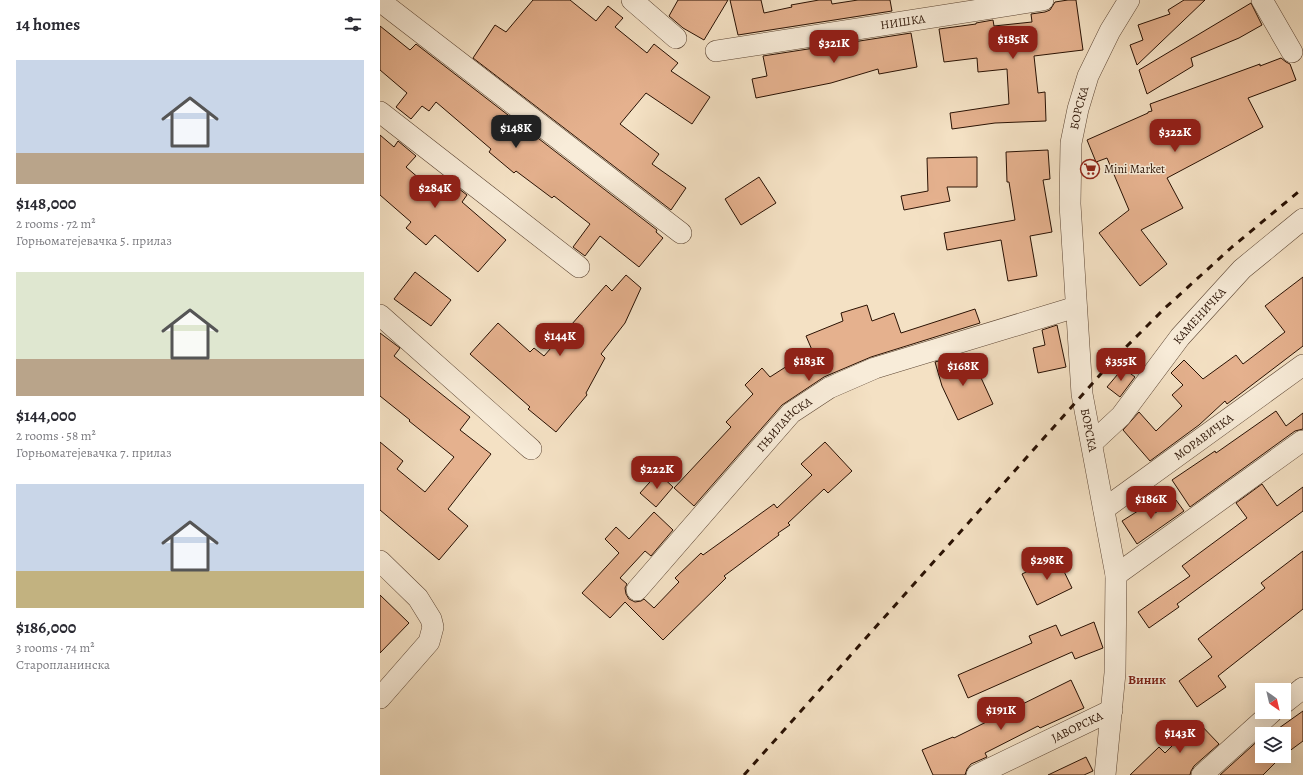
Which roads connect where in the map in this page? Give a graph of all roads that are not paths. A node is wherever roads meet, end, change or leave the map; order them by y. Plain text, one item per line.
1 (632, 0) edge
2 (1043, 0) edge
3 (1129, 0) edge
4 (1262, 0) edge
5 (380, 1) edge
6 (676, 38) dead end
7 (716, 52) dead end
8 (1292, 52) dead end
9 (380, 112) edge
10 (1303, 219) edge
11 (681, 233) dead end
12 (579, 267) dead end
13 (1076, 307) junction
14 (380, 315) edge
15 (1303, 365) edge
16 (1302, 441) edge
17 (1092, 443) junction
18 (531, 449) dead end
19 (1104, 509) junction
20 (380, 561) edge
21 (1116, 575) junction
22 (637, 590) dead end
23 (1303, 688) edge
24 (1291, 697) edge
25 (380, 698) edge
26 (1112, 710) junction
27 (1264, 719) edge
28 (977, 775) edge
29 (1105, 775) edge
30 (1202, 775) edge

1 - 6 street
2 - 7 street, НИШКА
3 - 13 street, БОРСКА
4 - 8 street
5 - 11 street
9 - 12 street
10 - 17 street, КАМЕНИЧКА
13 - 17 street, БОРСКА
13 - 22 street, ГЊИЛАНСКА
14 - 18 street
15 - 19 street, МОРАВИЧКА
16 - 21 street
17 - 19 street, БОРСКА
19 - 21 street, БОРСКА
20 - 25 street
21 - 26 street, БОРСКА
23 - 24 street
26 - 28 street, ЈАВОРСКА
26 - 29 street, БОРСКА
27 - 30 street

